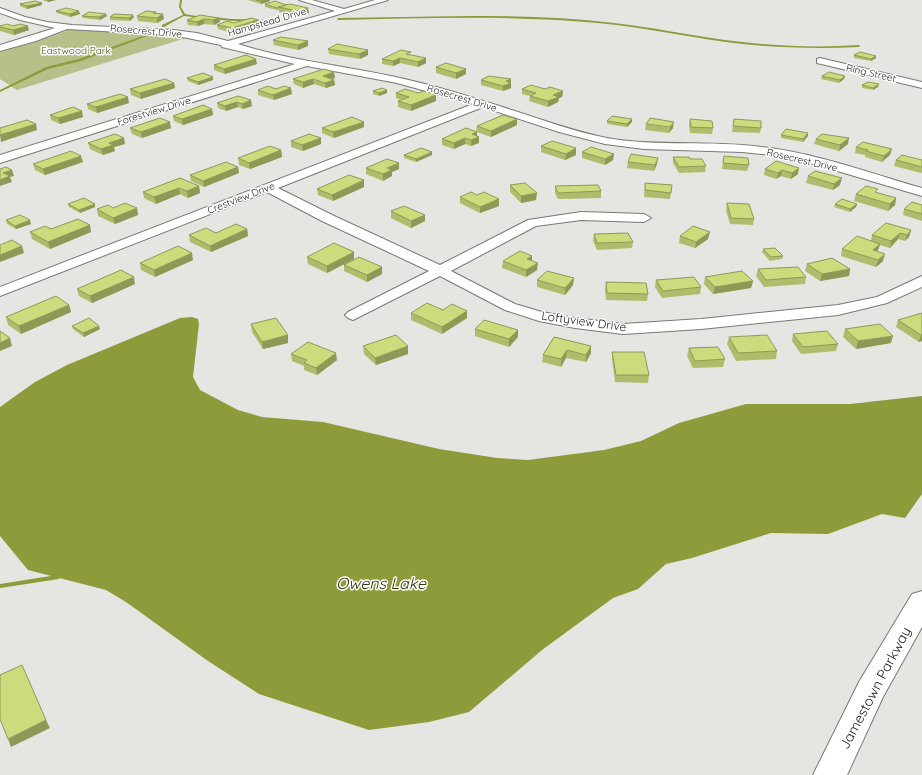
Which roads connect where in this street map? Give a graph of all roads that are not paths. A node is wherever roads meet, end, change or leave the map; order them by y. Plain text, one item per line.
1 (303, 0) edge
2 (384, 0) edge
3 (0, 10) edge
4 (343, 11) junction
5 (68, 26) junction
6 (225, 45) junction
7 (0, 48) edge
8 (820, 61) dead end
9 (308, 62) junction
10 (922, 85) edge
11 (482, 104) junction
12 (0, 159) edge
13 (269, 188) junction
14 (922, 192) edge
15 (644, 218) dead end
16 (441, 271) junction
17 (922, 280) edge
18 (0, 292) edge
19 (353, 316) dead end
20 (922, 602) edge
21 (830, 775) edge

1 - 4 street
2 - 4 street, Hampstead Drive
3 - 5 street, Rosecrest Drive
4 - 6 street, Hampstead Drive
5 - 6 street, Rosecrest Drive
5 - 7 street
6 - 9 street, Rosecrest Drive
8 - 10 street, Ring Street
9 - 11 street, Rosecrest Drive
9 - 12 street, Forestview Drive
11 - 13 street, Crestview Drive
11 - 14 street, Rosecrest Drive
13 - 16 street, Loftyview Drive
13 - 18 street, Crestview Drive
15 - 16 street
16 - 17 street, Loftyview Drive
16 - 19 street
20 - 21 main road, Jamestown Parkway

